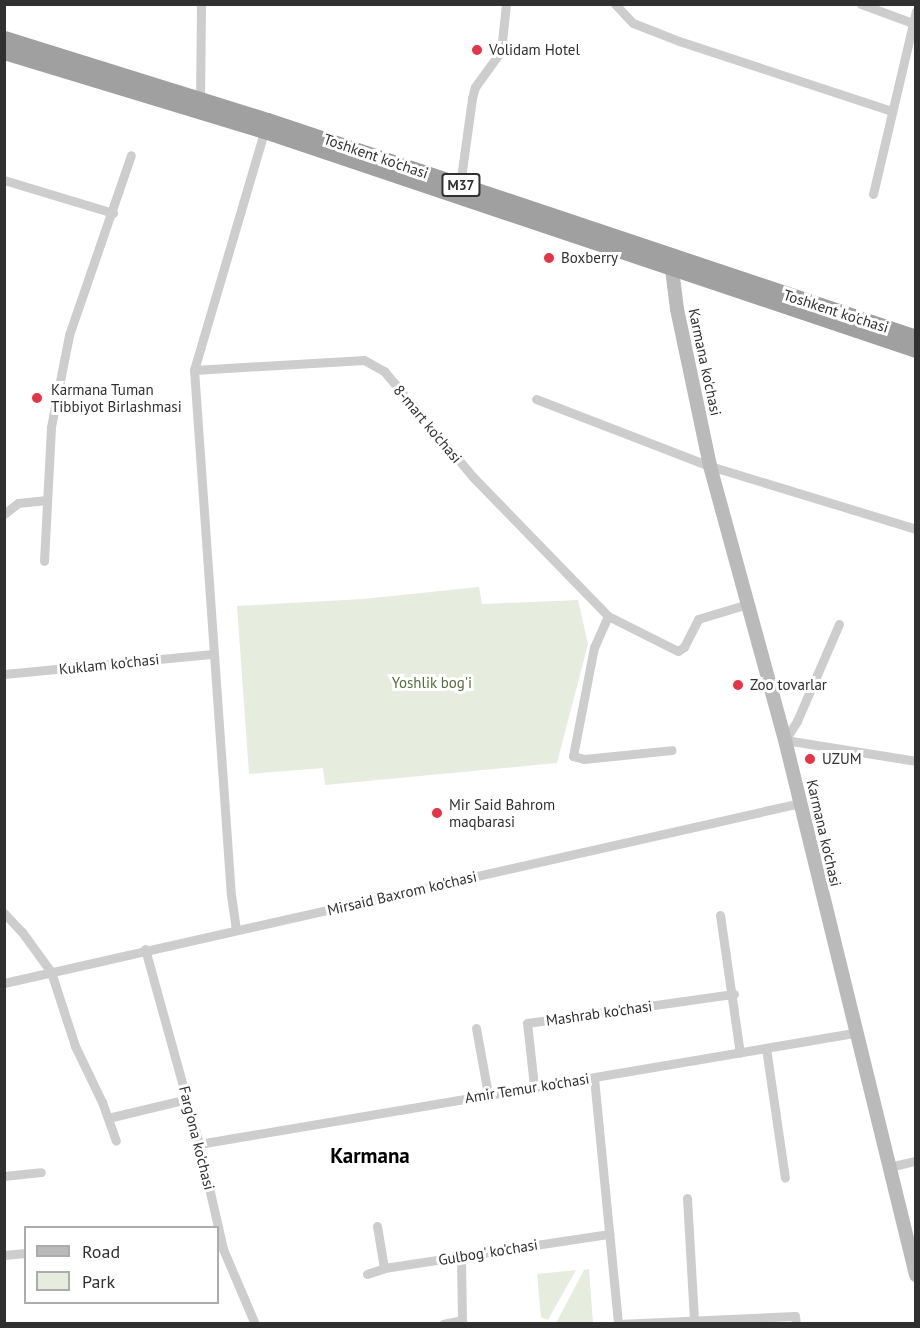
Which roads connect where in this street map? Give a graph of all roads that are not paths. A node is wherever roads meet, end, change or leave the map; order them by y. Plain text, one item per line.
1 (201, 4) edge
2 (506, 4) edge
3 (861, 4) edge
4 (619, 6) edge
5 (915, 11) edge
6 (913, 23) junction
7 (4, 38) edge
8 (4, 52) edge
9 (199, 105) junction
10 (892, 111) junction
11 (266, 125) junction
12 (131, 155) dead end
13 (4, 180) edge
14 (460, 184) junction
15 (873, 195) dead end
16 (112, 213) junction
17 (674, 263) junction
18 (915, 337) edge
19 (915, 350) edge
20 (194, 370) junction
21 (536, 399) dead end
22 (710, 466) junction
23 (47, 500) junction
24 (4, 514) edge
25 (915, 529) edge
26 (44, 561) dead end
27 (748, 604) junction
28 (608, 616) junction
29 (839, 624) dead end
30 (213, 654) junction
31 (4, 674) edge
32 (785, 740) junction
33 (672, 750) dead end
34 (915, 760) edge
35 (800, 803) junction
36 (4, 913) edge
37 (720, 915) dead end
38 (236, 930) junction
39 (145, 949) junction
40 (51, 972) junction
41 (4, 983) edge
42 (734, 994) junction
43 (476, 1028) dead end
44 (854, 1033) junction
45 (766, 1048) junction
46 (740, 1053) junction
47 (594, 1078) junction
48 (534, 1086) junction
49 (488, 1094) junction
50 (188, 1099) junction
51 (108, 1118) junction
52 (116, 1141) dead end
53 (199, 1144) junction
54 (915, 1161) edge
55 (889, 1167) junction
56 (41, 1172) dead end
57 (4, 1176) edge
58 (785, 1178) dead end
59 (687, 1198) dead end
60 (215, 1226) edge
61 (377, 1226) dead end
62 (609, 1234) junction
63 (220, 1250) edge
64 (24, 1253) edge
65 (4, 1255) edge
66 (461, 1257) junction
67 (914, 1261) edge
68 (384, 1268) junction
69 (367, 1274) dead end
70 (915, 1275) edge
71 (694, 1320) junction
72 (462, 1322) edge
73 (255, 1323) edge
74 (443, 1323) edge
75 (618, 1323) edge
76 (796, 1323) edge

1 - 9 street
2 - 14 street
3 - 6 street
4 - 10 street
5 - 6 street
6 - 10 street
7 - 9 highway, Toshkent ko'chasi / M37
8 - 9 highway, Toshkent ko'chasi / M37
9 - 11 highway, Toshkent ko'chasi / M37
10 - 15 street
11 - 14 highway, Toshkent ko'chasi / M37
11 - 17 highway, Toshkent ko'chasi / M37
11 - 20 street
12 - 16 street
13 - 16 street
14 - 17 highway, Toshkent ko'chasi / M37
16 - 23 street
17 - 18 highway, Toshkent ko'chasi / M37
17 - 19 highway, Toshkent ko'chasi / M37
17 - 22 main road, Karmana ko'chasi
20 - 28 street, 8-mart ko'chasi
20 - 30 street
21 - 22 street
22 - 25 street
22 - 27 main road, Karmana ko'chasi
23 - 24 street
23 - 26 street
27 - 28 street, 8-mart ko'chasi
27 - 32 main road, Karmana ko'chasi
28 - 33 street
29 - 32 street
30 - 31 street, Kuklam ko'chasi
30 - 38 street
32 - 34 street
32 - 35 main road, Karmana ko'chasi
35 - 38 street, Mirsaid Baxrom ko'chasi
35 - 44 main road, Karmana ko'chasi
36 - 40 street
37 - 42 street
38 - 39 street, Mirsaid Baxrom ko'chasi
39 - 40 street, Mirsaid Baxrom ko'chasi
39 - 50 street, Farg'ona ko'chasi
40 - 41 street, Mirsaid Baxrom ko'chasi
40 - 51 street
42 - 46 street
42 - 48 street, Mashrab ko'chasi
43 - 49 street
44 - 45 street, Amir Temur ko'chasi
44 - 55 main road, Karmana ko'chasi
45 - 46 street, Amir Temur ko'chasi
45 - 58 street
46 - 47 street, Amir Temur ko'chasi
47 - 48 street, Amir Temur ko'chasi
47 - 62 street
48 - 49 street, Amir Temur ko'chasi
49 - 53 street, Amir Temur ko'chasi
50 - 51 street
50 - 53 street, Farg'ona ko'chasi
51 - 52 street
53 - 60 street, Farg'ona ko'chasi
54 - 55 street
55 - 67 main road, Karmana ko'chasi
56 - 57 street
59 - 71 street
61 - 68 street
62 - 66 street, Gulbog' ko'chasi
62 - 75 street
63 - 73 street, Farg'ona ko'chasi
64 - 65 street
66 - 68 street, Gulbog' ko'chasi
66 - 72 street
67 - 70 main road, Karmana ko'chasi
68 - 69 street, Gulbog' ko'chasi
71 - 75 street
71 - 76 street
72 - 74 street

